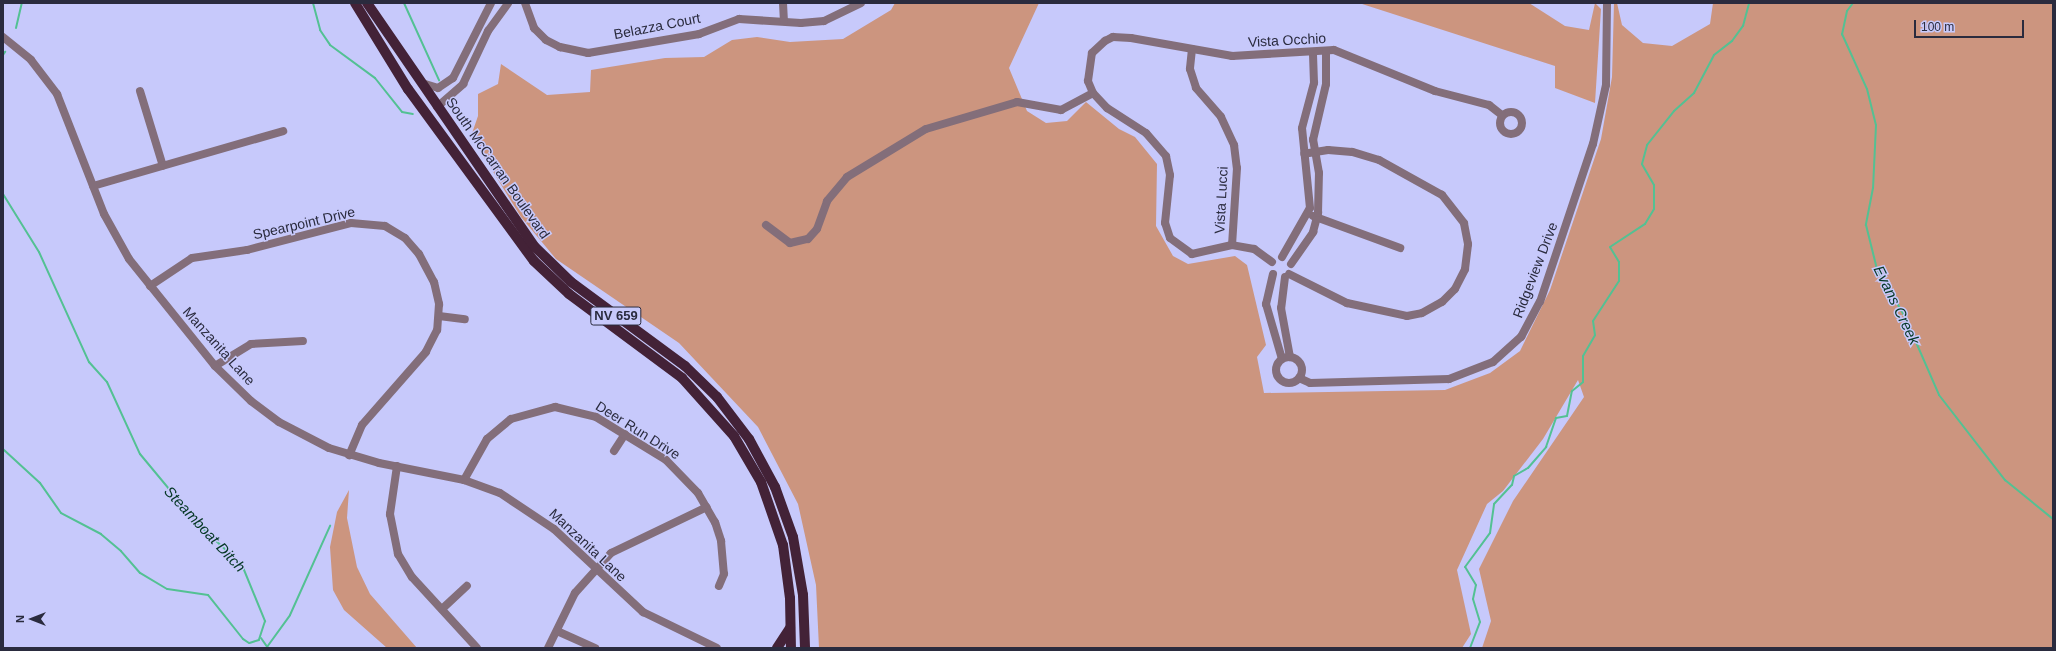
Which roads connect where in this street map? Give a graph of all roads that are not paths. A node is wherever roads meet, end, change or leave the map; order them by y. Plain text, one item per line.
1 (355, 3) edge
2 (367, 3) edge
3 (491, 3) edge
4 (508, 3) edge
5 (525, 3) edge
6 (783, 3) edge
7 (861, 3) edge
8 (1607, 3) edge
9 (784, 21) junction
10 (3, 38) edge
11 (1192, 49) junction
12 (1326, 51) junction
13 (1313, 52) junction
14 (416, 79) junction
15 (408, 89) junction
16 (140, 91) dead end
17 (1093, 93) junction
18 (437, 107) junction
19 (1502, 115) dead end
20 (283, 131) dead end
21 (1315, 152) junction
22 (1304, 154) junction
23 (163, 166) junction
24 (93, 186) junction
25 (1307, 214) junction
26 (1317, 217) junction
27 (766, 225) dead end
28 (1232, 245) junction
29 (1400, 248) dead end
30 (1282, 257) junction
31 (1272, 262) junction
32 (1291, 264) junction
33 (1273, 274) junction
34 (1287, 276) junction
35 (150, 286) junction
36 (440, 316) junction
37 (465, 319) dead end
38 (1284, 326) junction
39 (1271, 331) junction
40 (303, 341) dead end
41 (1286, 358) junction
42 (215, 366) junction
43 (1299, 378) junction
44 (624, 434) junction
45 (614, 451) dead end
46 (349, 455) junction
47 (397, 466) junction
48 (464, 480) junction
49 (707, 507) junction
50 (595, 569) junction
51 (467, 586) dead end
52 (719, 586) dead end
53 (442, 609) junction
54 (791, 624) junction
55 (557, 631) junction
56 (477, 648) edge
57 (548, 648) edge
58 (595, 648) edge
59 (717, 648) edge
60 (776, 648) edge
61 (791, 648) edge
62 (805, 648) edge

1 - 15 main road, South McCarran Boulevard / NV 659
2 - 14 main road, South McCarran Boulevard / NV 659
3 - 14 street
4 - 18 street
5 - 9 street, Belazza Court
6 - 9 street
7 - 9 street, Belazza Court
8 - 43 street, Ridgeview Drive
10 - 24 street, Manzanita Lane
11 - 13 street, Vista Occhio
11 - 17 street, Vista Occhio
11 - 28 street, Vista Lucci
12 - 13 street, Vista Occhio
12 - 19 street, Vista Occhio
12 - 21 street
13 - 22 street
14 - 18 main road, South McCarran Boulevard / NV 659
15 - 18 main road
15 - 54 main road, South McCarran Boulevard / NV 659
16 - 23 street
17 - 27 street
17 - 28 street
18 - 62 main road, South McCarran Boulevard / NV 659
20 - 23 street
21 - 22 street
21 - 26 street
21 - 34 street
22 - 25 street
23 - 24 street
24 - 35 street, Manzanita Lane
25 - 26 street
25 - 30 street
26 - 29 street
26 - 32 street
28 - 31 street
30 - 31 street
30 - 32 street
31 - 33 street
32 - 34 street
33 - 34 street
33 - 39 street
34 - 38 street
35 - 36 street, Spearpoint Drive
35 - 42 street, Manzanita Lane
36 - 37 street
36 - 46 street
38 - 39 street
38 - 41 street
39 - 41 street
40 - 42 street
41 - 43 street
41 - 43 street
42 - 46 street, Manzanita Lane
44 - 45 street
44 - 48 street, Deer Run Drive
44 - 49 street, Deer Run Drive
46 - 47 street, Manzanita Lane
47 - 48 street, Manzanita Lane
47 - 53 street
48 - 50 street, Manzanita Lane
49 - 50 street
49 - 52 street, Deer Run Drive
50 - 55 street
50 - 59 street, Manzanita Lane
51 - 53 street
53 - 56 street
54 - 60 main road
54 - 61 main road, South McCarran Boulevard / NV 659
55 - 57 street
55 - 58 street

